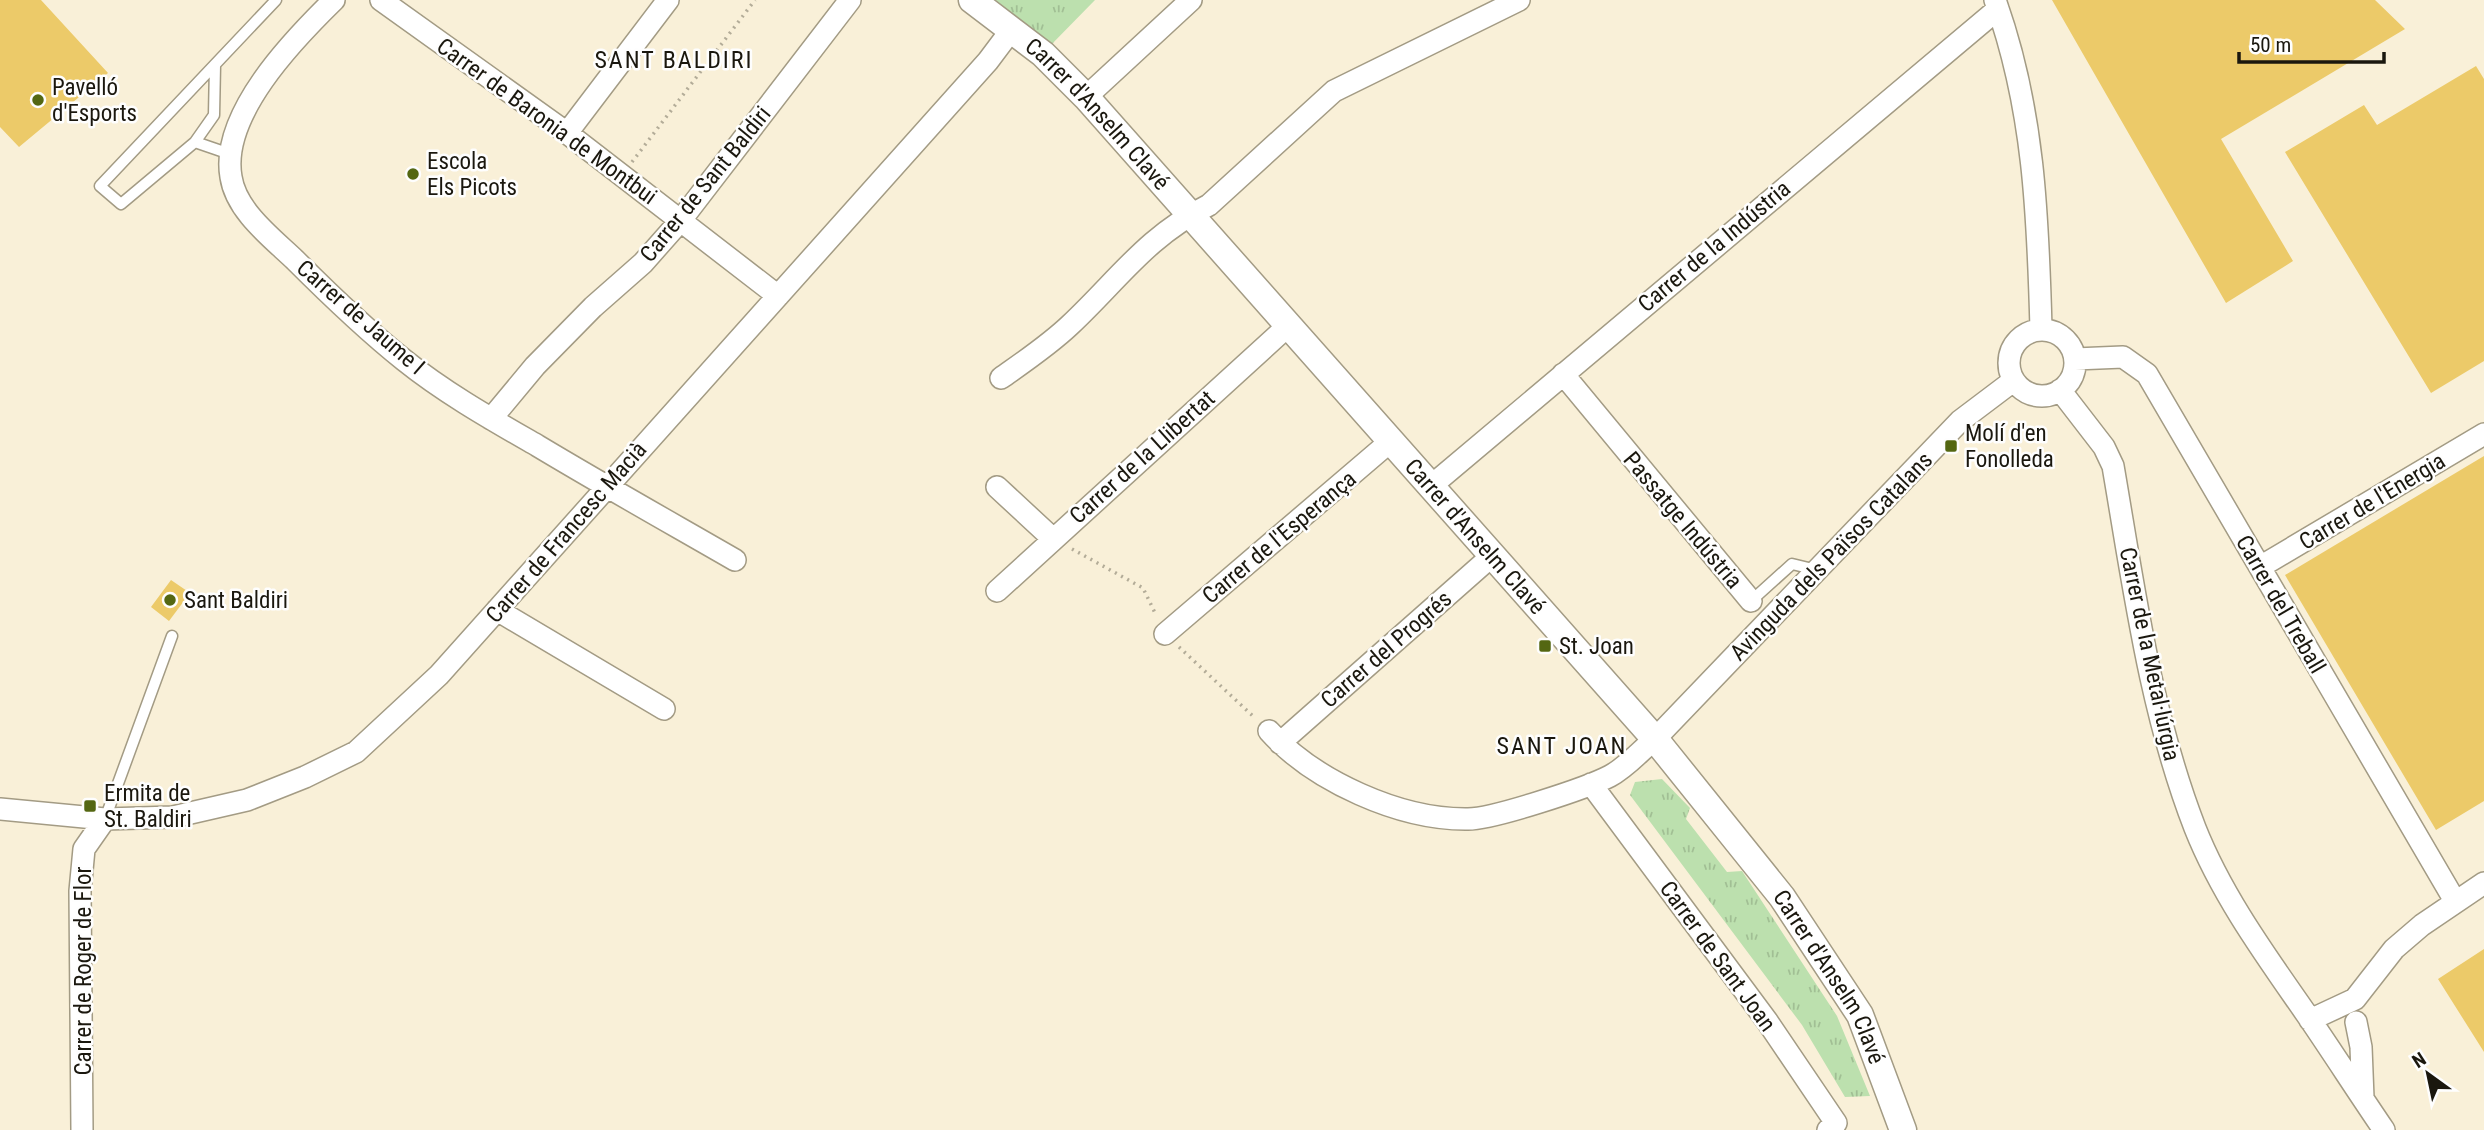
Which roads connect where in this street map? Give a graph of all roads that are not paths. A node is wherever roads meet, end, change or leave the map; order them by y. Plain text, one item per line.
1 (276, 0) edge
2 (334, 0) edge
3 (380, 0) edge
4 (668, 0) edge
5 (850, 0) edge
6 (972, 0) edge
7 (1191, 0) edge
8 (1519, 0) edge
9 (1997, 5) edge
10 (1012, 29) junction
11 (215, 65) junction
12 (1086, 97) junction
13 (568, 133) junction
14 (195, 142) junction
15 (230, 154) junction
16 (1190, 215) junction
17 (681, 220) junction
18 (778, 296) junction
19 (1289, 325) junction
20 (2041, 329) junction
21 (2075, 359) junction
22 (1563, 374) junction
23 (1001, 378) dead end
24 (2013, 381) junction
25 (2060, 390) junction
26 (491, 419) junction
27 (2484, 434) edge
28 (1392, 440) junction
29 (605, 486) junction
30 (1431, 486) junction
31 (996, 487) dead end
32 (1052, 538) junction
33 (1493, 555) junction
34 (735, 560) dead end
35 (2260, 567) junction
36 (1819, 570) junction
37 (997, 591) dead end
38 (1751, 601) joint
39 (497, 610) junction
40 (1165, 634) dead end
41 (172, 636) dead end
42 (664, 709) dead end
43 (1274, 737) joint
44 (1656, 738) junction
45 (1591, 784) junction
46 (0, 809) edge
47 (105, 819) junction
48 (2484, 883) edge
49 (2455, 901) junction
50 (2355, 999) junction
51 (2310, 1020) junction
52 (2356, 1022) junction
53 (2329, 1047) junction
54 (2363, 1100) junction
55 (1832, 1128) edge
56 (82, 1130) edge
57 (1903, 1130) edge
58 (2384, 1130) edge

1 - 11 lane
2 - 15 street, Carrer de Jaume I
3 - 13 street, Carrer de Baronia de Montbui
4 - 13 street
5 - 17 street, Carrer de Sant Baldiri
6 - 10 street, Carrer d'Anselm Clavé
7 - 12 street
8 - 16 street
9 - 20 street
9 - 22 street, Carrer de la Indústria
10 - 12 street, Carrer d'Anselm Clavé
10 - 18 street, Carrer de Francesc Macià
11 - 14 lane
11 - 14 lane
12 - 16 street, Carrer d'Anselm Clavé
13 - 17 street, Carrer de Baronia de Montbui
14 - 15 lane
15 - 26 street, Carrer de Jaume I
16 - 19 street, Carrer d'Anselm Clavé
16 - 23 street
17 - 18 street, Carrer de Baronia de Montbui
17 - 26 street, Carrer de Sant Baldiri
18 - 29 street, Carrer de Francesc Macià
19 - 28 street, Carrer d'Anselm Clavé
19 - 32 street, Carrer de la Llibertat
20 - 21 street
20 - 24 street
21 - 25 street
21 - 35 street, Carrer del Treball
22 - 30 street, Carrer de la Indústria
22 - 38 street, Passatge Indústria
24 - 25 street
24 - 36 street, Avinguda dels Països Catalans
25 - 51 street, Carrer de la Metal·lúrgia
26 - 29 street, Carrer de Jaume I
27 - 35 street, Carrer de l'Energia
28 - 30 street, Carrer d'Anselm Clavé
28 - 40 street, Carrer de l'Esperança
29 - 34 street, Carrer de Jaume I
29 - 39 street, Carrer de Francesc Macià
30 - 33 street, Carrer d'Anselm Clavé
31 - 32 street
32 - 37 street, Carrer de la Llibertat
33 - 43 street, Carrer del Progrés
33 - 44 street, Carrer d'Anselm Clavé
35 - 49 street, Carrer del Treball
36 - 38 lane, Passatge Indústria
36 - 44 street, Avinguda dels Països Catalans
39 - 42 street
39 - 47 street, Carrer de Francesc Macià
41 - 47 lane
43 - 45 street, Avinguda dels Països Catalans
44 - 45 street, Avinguda dels Països Catalans
44 - 57 street, Carrer d'Anselm Clavé
45 - 55 street, Carrer de Sant Joan
46 - 47 street, Carrer de Francesc Macià
47 - 56 street, Carrer de Roger de Flor
48 - 49 street
49 - 50 street
50 - 51 street
50 - 52 street
51 - 53 street, Carrer de la Metal·lúrgia
52 - 53 street
52 - 54 street
53 - 54 street, Carrer de la Metal·lúrgia
54 - 58 street, Carrer de la Metal·lúrgia

